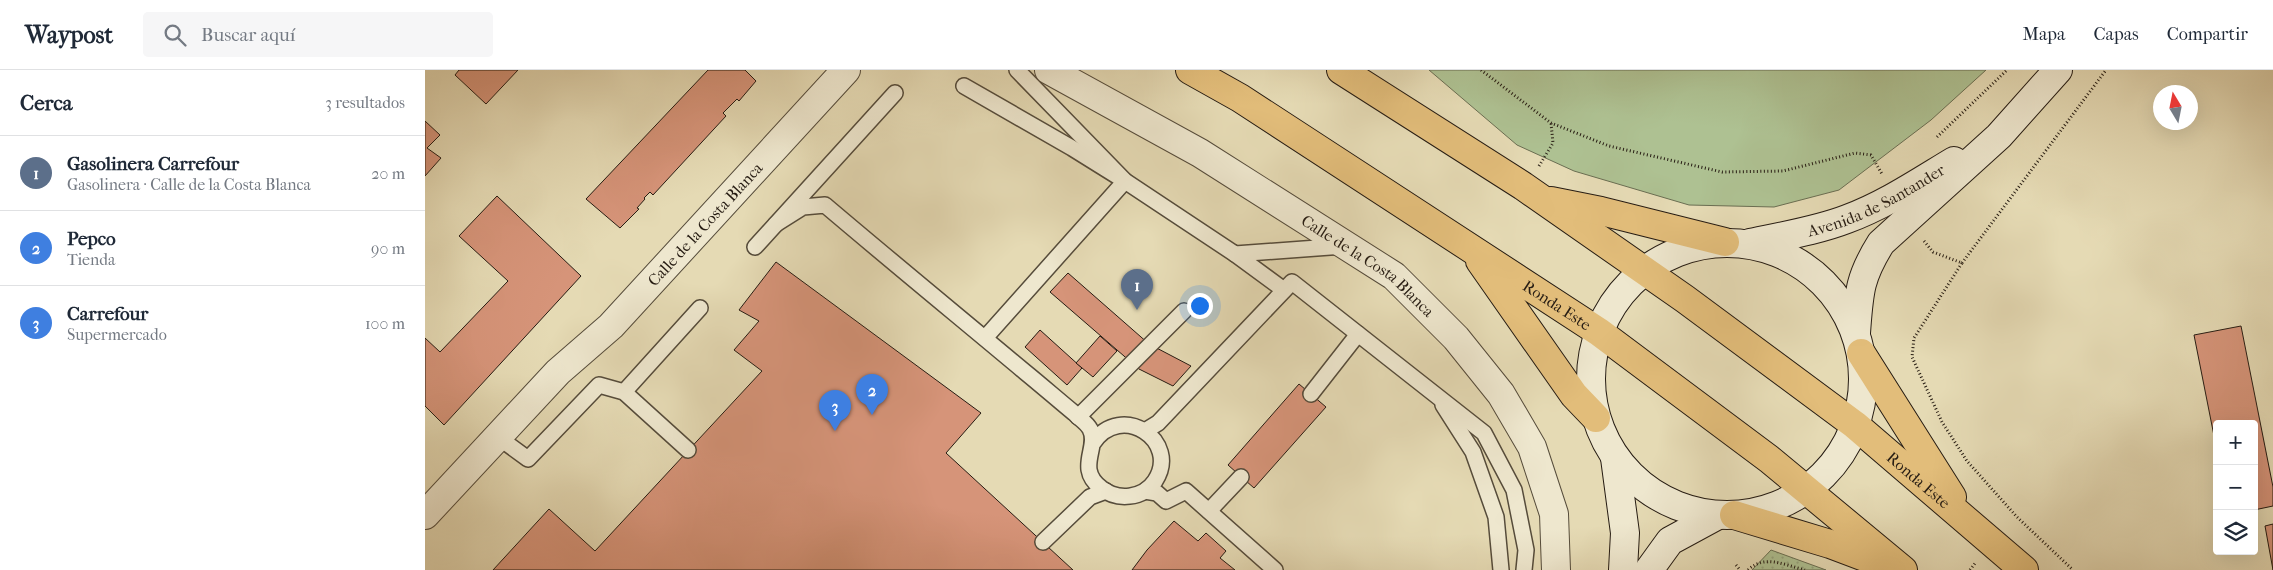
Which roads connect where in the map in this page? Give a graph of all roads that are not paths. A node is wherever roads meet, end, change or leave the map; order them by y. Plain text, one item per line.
1 (830, 70) edge
2 (846, 70) edge
3 (1017, 70) edge
4 (1049, 70) edge
5 (1190, 70) edge
6 (1341, 70) edge
7 (1369, 70) edge
8 (2058, 70) edge
9 (964, 86) dead end
10 (895, 93) dead end
11 (1432, 128) junction
12 (1999, 136) junction
13 (1125, 181) junction
14 (1533, 193) junction
15 (776, 224) junction
16 (1735, 243) junction
17 (1347, 246) junction
18 (755, 247) dead end
19 (1472, 249) junction
20 (1235, 254) junction
21 (1644, 271) junction
22 (1284, 290) junction
23 (700, 308) dead end
24 (1184, 311) dead end
25 (1599, 332) junction
26 (1358, 334) junction
27 (985, 338) junction
28 (1859, 343) junction
29 (558, 372) junction
30 (624, 392) junction
31 (1311, 394) dead end
32 (1437, 396) junction
33 (1078, 417) junction
34 (1596, 418) junction
35 (1855, 426) junction
36 (1096, 434) junction
37 (1150, 436) junction
38 (497, 437) junction
39 (689, 450) dead end
40 (1615, 458) junction
41 (1241, 476) dead end
42 (1100, 486) junction
43 (1152, 488) junction
44 (1807, 489) junction
45 (1209, 511) junction
46 (425, 514) edge
47 (1726, 515) junction
48 (1965, 517) junction
49 (1043, 542) dead end
50 (1275, 570) edge
51 (1501, 570) edge
52 (1524, 570) edge
53 (1556, 570) edge
54 (1623, 570) edge
55 (1649, 570) edge
56 (1898, 570) edge
57 (1903, 570) edge
58 (2024, 570) edge

1 - 29 street, Calle de la Costa Blanca
2 - 29 street, Calle de la Costa Blanca
3 - 13 lane
4 - 17 street, Calle de la Costa Blanca
5 - 19 highway, Ronda Este
6 - 11 highway, Ronda Este
7 - 11 highway
8 - 12 street, Avenida de Santander
9 - 13 lane
10 - 15 lane
11 - 14 highway, Ronda Este
12 - 16 street, Avenida de Santander
12 - 28 street, Avenida de Santander
13 - 20 lane
13 - 27 lane
14 - 16 highway
14 - 21 highway, Ronda Este
15 - 18 lane
15 - 27 lane
16 - 21 street, Avenida de Santander
16 - 28 street
17 - 20 lane
17 - 53 street, Calle de la Costa Blanca
19 - 25 highway, Ronda Este
19 - 34 highway
20 - 22 lane
21 - 25 street, Avenida de Santander
21 - 35 highway, Ronda Este
22 - 26 lane
22 - 37 lane
23 - 30 lane
24 - 33 lane
25 - 34 street, Avenida de Santander
25 - 44 highway, Ronda Este
26 - 31 lane
26 - 32 lane
27 - 33 lane
28 - 35 street, Avenida de Santander
28 - 48 highway
29 - 38 street, Calle de la Costa Blanca
30 - 38 lane
30 - 39 lane
32 - 51 lane
32 - 52 lane
33 - 36 lane
34 - 40 street, Avenida de Santander
35 - 44 street, Avenida de Santander
35 - 48 highway, Ronda Este
36 - 37 lane
36 - 42 lane
37 - 43 lane
38 - 46 street, Calle de la Costa Blanca
40 - 47 street
40 - 54 street
41 - 45 lane
42 - 43 lane
42 - 49 lane
43 - 45 lane
44 - 47 street, Avenida de Santander
44 - 57 highway, Ronda Este
45 - 50 lane
47 - 55 street
47 - 56 highway
48 - 58 highway, Ronda Este

